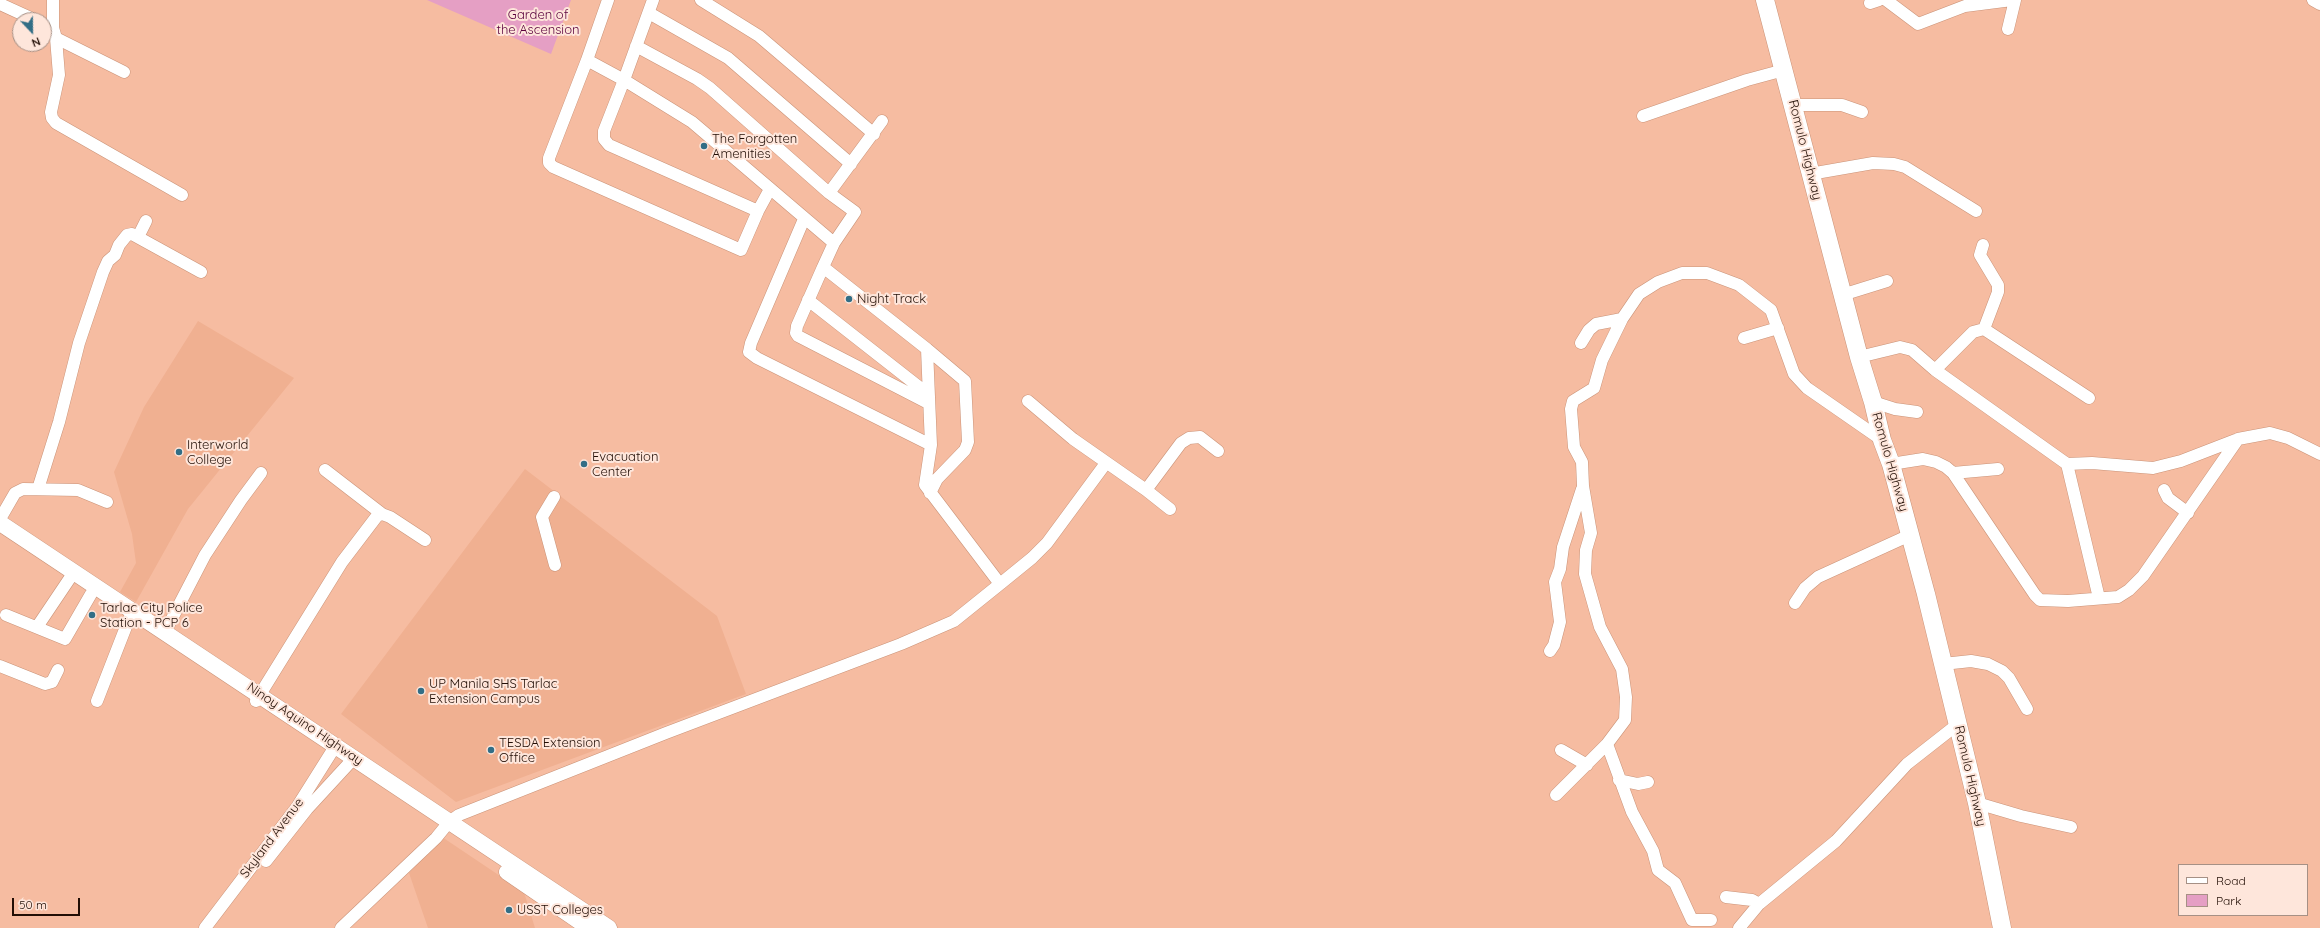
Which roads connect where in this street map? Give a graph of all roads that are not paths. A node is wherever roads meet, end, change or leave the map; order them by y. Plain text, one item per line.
1 (8, 0) edge
2 (53, 0) edge
3 (608, 0) edge
4 (653, 0) edge
5 (701, 0) edge
6 (1765, 0) edge
7 (1886, 0) edge
8 (2012, 0) edge
9 (2015, 0) edge
10 (2313, 0) edge
11 (0, 3) edge
12 (2320, 4) edge
13 (19, 12) edge
14 (648, 13) junction
15 (52, 15) edge
16 (2008, 29) dead end
17 (52, 31) edge
18 (52, 36) edge
19 (636, 46) junction
20 (587, 60) junction
21 (1784, 70) junction
22 (124, 72) dead end
23 (624, 80) junction
24 (1794, 105) junction
25 (1862, 112) dead end
26 (1643, 116) dead end
27 (882, 121) dead end
28 (874, 134) junction
29 (851, 164) junction
30 (1810, 174) junction
31 (770, 189) junction
32 (829, 193) junction
33 (182, 195) dead end
34 (758, 211) junction
35 (1976, 211) dead end
36 (804, 219) junction
37 (146, 221) dead end
38 (138, 237) junction
39 (834, 244) junction
40 (1983, 245) dead end
41 (823, 267) junction
42 (201, 272) dead end
43 (1888, 281) dead end
44 (1842, 295) junction
45 (808, 300) junction
46 (1622, 319) junction
47 (1778, 328) junction
48 (1984, 328) junction
49 (1744, 338) dead end
50 (1581, 342) dead end
51 (927, 349) junction
52 (1859, 357) junction
53 (1935, 370) junction
54 (2089, 398) dead end
55 (928, 399) junction
56 (1028, 401) dead end
57 (1873, 402) junction
58 (1917, 412) dead end
59 (2238, 439) junction
60 (1882, 440) junction
61 (931, 445) junction
62 (1218, 450) dead end
63 (2320, 454) edge
64 (930, 459) junction
65 (1106, 463) junction
66 (1891, 464) junction
67 (2067, 464) junction
68 (1998, 468) dead end
69 (325, 470) dead end
70 (942, 472) junction
71 (261, 473) dead end
72 (1953, 474) junction
73 (1583, 486) junction
74 (38, 489) junction
75 (1146, 490) junction
76 (2164, 490) dead end
77 (930, 493) junction
78 (554, 497) dead end
79 (107, 502) dead end
80 (1170, 509) dead end
81 (2188, 513) junction
82 (382, 514) junction
83 (0, 519) edge
84 (0, 523) edge
85 (0, 534) edge
86 (1910, 535) junction
87 (425, 540) dead end
88 (555, 565) dead end
89 (71, 576) junction
90 (1000, 584) junction
91 (91, 594) junction
92 (2099, 598) junction
93 (1795, 603) dead end
94 (6, 615) dead end
95 (129, 619) junction
96 (37, 626) junction
97 (165, 632) junction
98 (1550, 650) dead end
99 (1943, 664) junction
100 (0, 666) edge
101 (58, 670) dead end
102 (258, 698) junction
103 (97, 701) dead end
104 (2027, 709) dead end
105 (1958, 724) junction
106 (1607, 744) junction
107 (333, 749) junction
108 (1561, 750) dead end
109 (351, 762) junction
110 (1587, 765) junction
111 (1619, 780) junction
112 (1648, 782) dead end
113 (1556, 795) dead end
114 (1977, 803) junction
115 (446, 826) junction
116 (2071, 827) dead end
117 (1726, 897) dead end
118 (1759, 904) junction
119 (1711, 920) dead end
120 (204, 928) edge
121 (214, 928) edge
122 (341, 928) edge
123 (589, 928) edge
124 (609, 928) edge
125 (1739, 928) edge
126 (2002, 928) edge

1 - 11 street
2 - 15 street
3 - 20 street
4 - 14 street
5 - 28 street
6 - 21 highway, Romulo Highway
7 - 8 street
9 - 16 street
10 - 12 street
11 - 13 street
14 - 19 street
14 - 29 street
17 - 22 street
18 - 33 street
19 - 23 street
19 - 32 street
20 - 23 street
20 - 34 street
21 - 24 highway, Romulo Highway
21 - 26 street
23 - 31 street
23 - 34 street
24 - 25 street
24 - 30 highway, Romulo Highway
27 - 28 street
28 - 29 street
29 - 32 street
30 - 35 street
30 - 44 highway, Romulo Highway
31 - 34 street
31 - 36 street
32 - 39 street
36 - 39 street
36 - 61 street
37 - 38 street
38 - 42 street
38 - 74 street
39 - 41 street
40 - 48 street
41 - 45 street
41 - 51 street
43 - 44 street
44 - 52 highway, Romulo Highway
45 - 55 street
45 - 55 street
46 - 47 street
46 - 50 street
46 - 73 street
47 - 49 street
47 - 60 street
48 - 53 street
48 - 54 street
51 - 55 street
51 - 70 street
52 - 53 street
52 - 57 highway, Romulo Highway
53 - 67 street
55 - 61 street
56 - 65 street
57 - 58 street
57 - 60 highway, Romulo Highway
59 - 63 street
59 - 67 street
59 - 81 street
60 - 66 highway, Romulo Highway
61 - 64 street
62 - 75 street
64 - 70 street
64 - 77 street
65 - 75 street
65 - 90 street
66 - 72 street
66 - 86 highway, Romulo Highway
67 - 92 street
68 - 72 street
69 - 82 street
70 - 77 street
71 - 97 street
72 - 92 street
73 - 98 street
73 - 106 street
74 - 79 street
74 - 83 street
75 - 80 street
76 - 81 street
77 - 90 street
78 - 88 street
81 - 92 street
82 - 87 street
82 - 102 street
84 - 89 main road, Ninoy Aquino Highway
85 - 89 main road, Ninoy Aquino Highway
86 - 93 street
86 - 99 highway, Romulo Highway
89 - 91 main road, Ninoy Aquino Highway
89 - 96 street
89 - 97 main road, Ninoy Aquino Highway
90 - 115 street
91 - 95 main road, Ninoy Aquino Highway
91 - 96 street
94 - 96 street
95 - 102 main road, Ninoy Aquino Highway
95 - 103 street
97 - 102 main road, Ninoy Aquino Highway
99 - 104 street
99 - 105 highway, Romulo Highway
100 - 101 street
102 - 107 main road, Ninoy Aquino Highway
105 - 114 highway, Romulo Highway
105 - 118 street
106 - 110 street
106 - 111 street
107 - 109 main road, Ninoy Aquino Highway
107 - 120 street, Skyland Avenue
108 - 110 street
109 - 115 main road, Ninoy Aquino Highway
109 - 121 street, Skyland Avenue
110 - 113 street
111 - 112 street
111 - 119 street
114 - 116 street
114 - 126 highway, Romulo Highway
115 - 122 street
115 - 123 main road, Ninoy Aquino Highway
115 - 124 main road, Ninoy Aquino Highway
117 - 118 street
118 - 125 street

